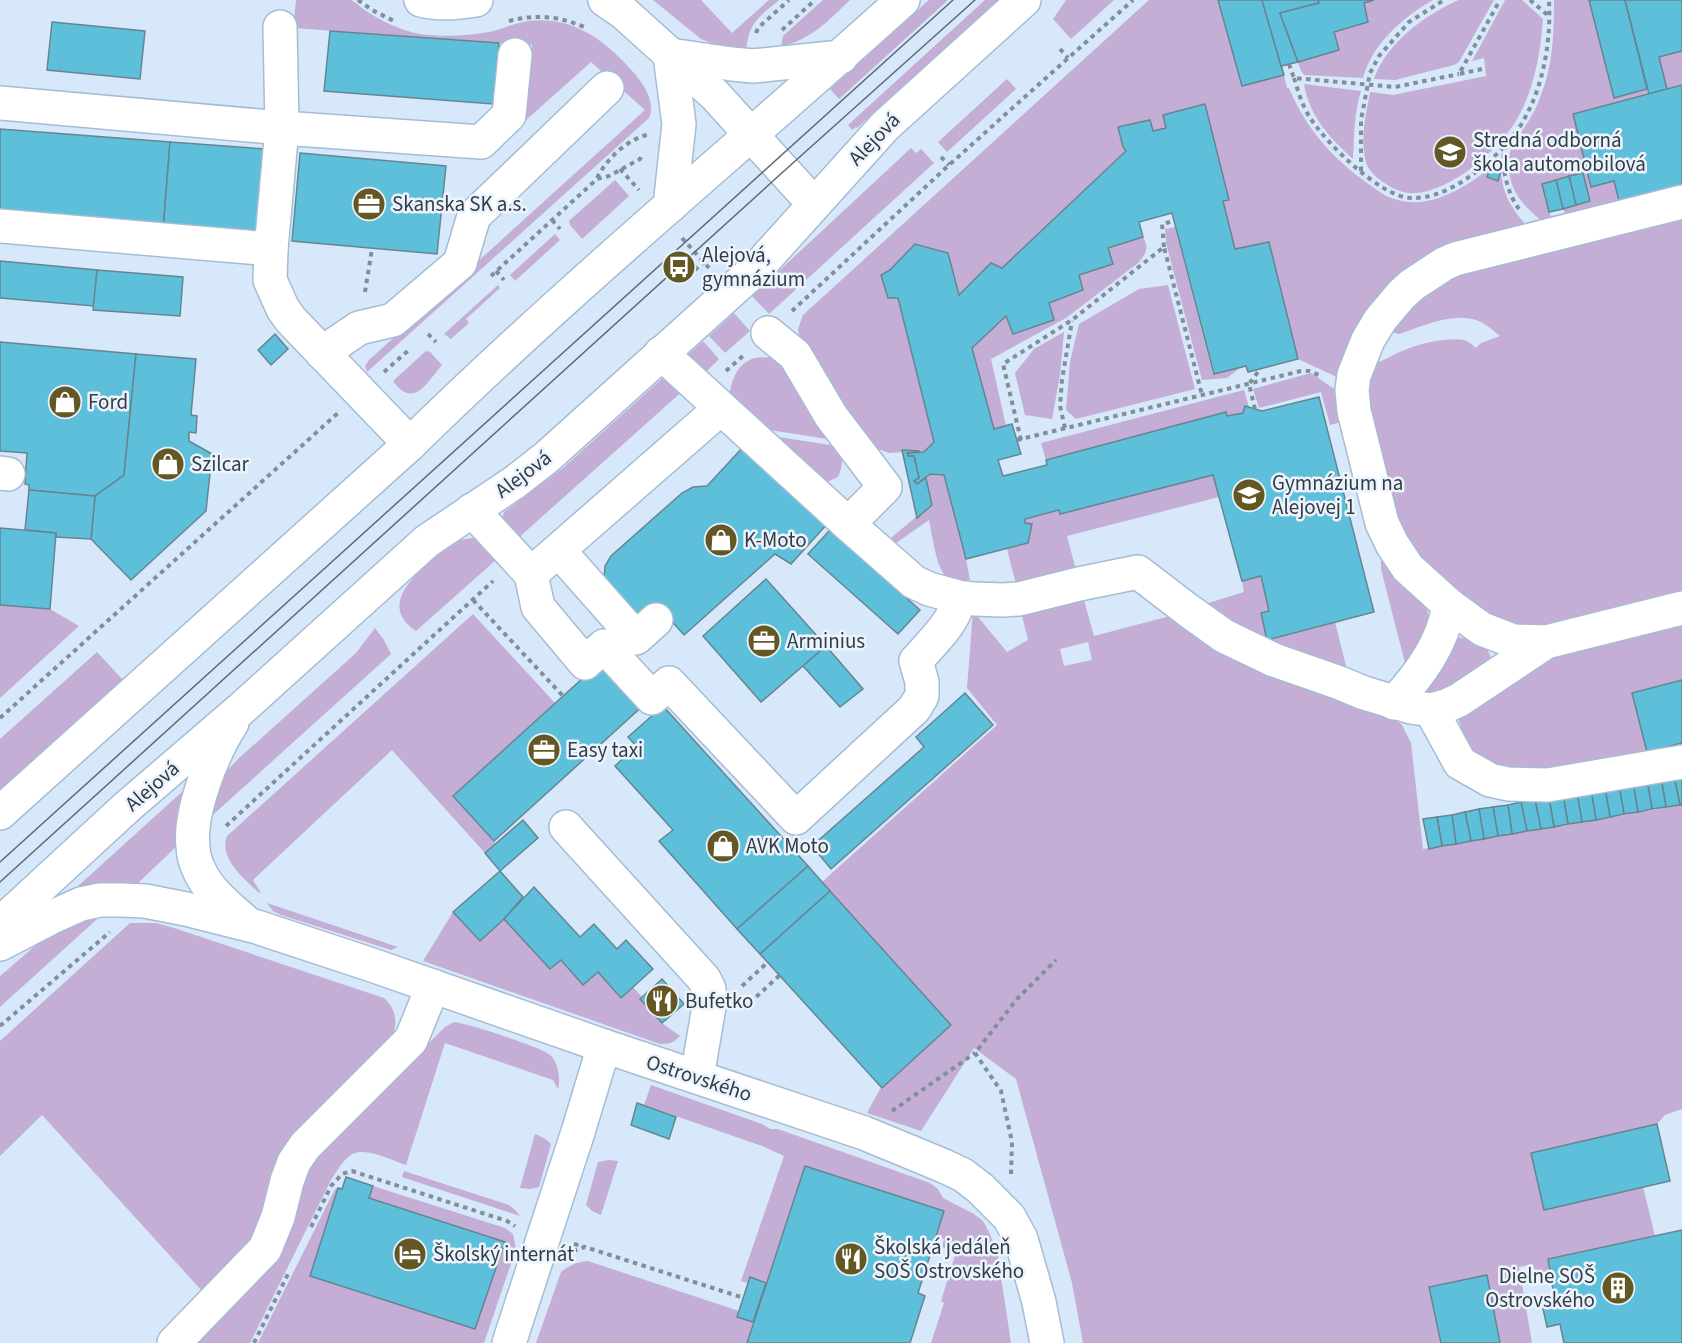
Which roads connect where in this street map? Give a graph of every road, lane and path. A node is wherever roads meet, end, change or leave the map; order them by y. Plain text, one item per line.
1 (422, 0) edge
2 (476, 0) edge
3 (605, 0) edge
4 (789, 0) edge
5 (815, 0) edge
6 (903, 0) edge
7 (1024, 0) edge
8 (1444, 0) edge
9 (1500, 0) edge
10 (1530, 0) edge
11 (1549, 0) edge
12 (1550, 17) junction
13 (280, 27) dead end
14 (781, 30) dead end
15 (756, 35) dead end
16 (1060, 49) dead end
17 (515, 55) dead end
18 (670, 55) junction
19 (841, 57) junction
20 (1068, 58) dead end
21 (1290, 64) dead end
22 (1482, 69) dead end
23 (1459, 74) junction
24 (1294, 78) junction
25 (1367, 85) junction
26 (608, 88) dead end
27 (0, 104) edge
28 (282, 128) junction
29 (655, 134) dead end
30 (752, 135) junction
31 (1505, 146) junction
32 (643, 150) dead end
33 (941, 157) dead end
34 (949, 165) dead end
35 (620, 169) junction
36 (1361, 171) junction
37 (597, 179) junction
38 (1682, 202) edge
39 (814, 204) junction
40 (666, 210) junction
41 (552, 220) junction
42 (1174, 221) dead end
43 (0, 226) edge
44 (560, 229) dead end
45 (1545, 236) junction
46 (1164, 247) junction
47 (271, 249) junction
48 (372, 249) dead end
49 (704, 262) junction
50 (496, 272) junction
51 (688, 276) dead end
52 (487, 279) dead end
53 (504, 280) dead end
54 (730, 291) junction
55 (1072, 320) junction
56 (436, 326) dead end
57 (359, 328) junction
58 (768, 333) dead end
59 (436, 342) dead end
60 (411, 348) dead end
61 (661, 352) junction
62 (322, 353) junction
63 (1260, 369) dead end
64 (1302, 371) dead end
65 (1249, 384) junction
66 (361, 393) junction
67 (1202, 395) junction
68 (721, 408) junction
69 (1255, 409) dead end
70 (1065, 428) junction
71 (410, 444) junction
72 (472, 510) junction
73 (848, 524) junction
74 (559, 551) junction
75 (531, 574) junction
76 (958, 597) junction
77 (473, 600) dead end
78 (1449, 604) junction
79 (1682, 608) edge
80 (656, 620) dead end
81 (1546, 642) junction
82 (563, 696) dead end
83 (1394, 703) junction
84 (241, 709) junction
85 (1431, 710) junction
86 (0, 717) edge
87 (1682, 762) edge
88 (0, 813) edge
89 (566, 827) dead end
90 (0, 924) edge
91 (248, 924) junction
92 (0, 944) edge
93 (1056, 960) dead end
94 (433, 986) junction
95 (604, 1046) junction
96 (975, 1053) junction
97 (697, 1077) junction
98 (864, 1133) junction
99 (342, 1174) dead end
100 (1009, 1217) junction
101 (544, 1235) junction
102 (585, 1247) junction
103 (570, 1253) dead end
104 (744, 1298) dead end
105 (174, 1343) edge
106 (509, 1343) edge
107 (1047, 1343) edge

1 - 2 street
3 - 18 street
4 - 15 path
5 - 14 path
6 - 19 street
7 - 39 street, Alejová
8 - 25 path
9 - 23 path
10 - 12 path
11 - 12 path
12 - 31 path
13 - 28 street
16 - 20 path
17 - 28 street
18 - 19 street
18 - 30 street
18 - 40 street
19 - 30 street
21 - 24 path
22 - 23 path
23 - 25 path
24 - 25 path
24 - 36 path
25 - 36 path
26 - 57 street
27 - 28 street
28 - 47 street
29 - 37 path
30 - 39 street
30 - 40 street
31 - 36 path
31 - 45 path
32 - 35 path
33 - 34 path
35 - 37 path
35 - 40 path
37 - 41 path
38 - 45 street
39 - 54 street, Alejová
40 - 49 path
40 - 71 street
41 - 44 path
41 - 50 path
42 - 46 path
43 - 47 street
45 - 78 street
46 - 55 path
46 - 67 path
47 - 62 street
48 - 57 path
49 - 51 path
49 - 54 path
50 - 52 path
50 - 53 path
54 - 61 street, Alejová
55 - 70 path
55 - 70 path
56 - 59 path
57 - 62 street
58 - 73 street
60 - 66 path
61 - 68 street
61 - 72 street, Alejová
62 - 66 street
63 - 65 path
64 - 65 path
65 - 67 path
65 - 69 path
66 - 71 street
66 - 86 path
67 - 70 path
68 - 73 street
68 - 74 street
71 - 88 street
72 - 75 street
72 - 84 street, Alejová
73 - 76 street
74 - 75 street
74 - 80 street
75 - 76 street
76 - 83 street
77 - 82 path
78 - 81 street
78 - 83 street
79 - 81 street
81 - 85 street
83 - 85 street
84 - 90 street, Alejová
84 - 91 street
85 - 87 street
89 - 97 street
91 - 92 street, Ostrovského
91 - 94 street, Ostrovského
93 - 96 path
94 - 95 street, Ostrovského
94 - 105 street
95 - 97 street, Ostrovského
95 - 101 street
96 - 98 path
96 - 100 path
97 - 98 street, Ostrovského
98 - 100 street, Ostrovského
99 - 101 path
100 - 107 street, Ostrovského
101 - 102 path
101 - 106 street
102 - 103 path
102 - 104 path

